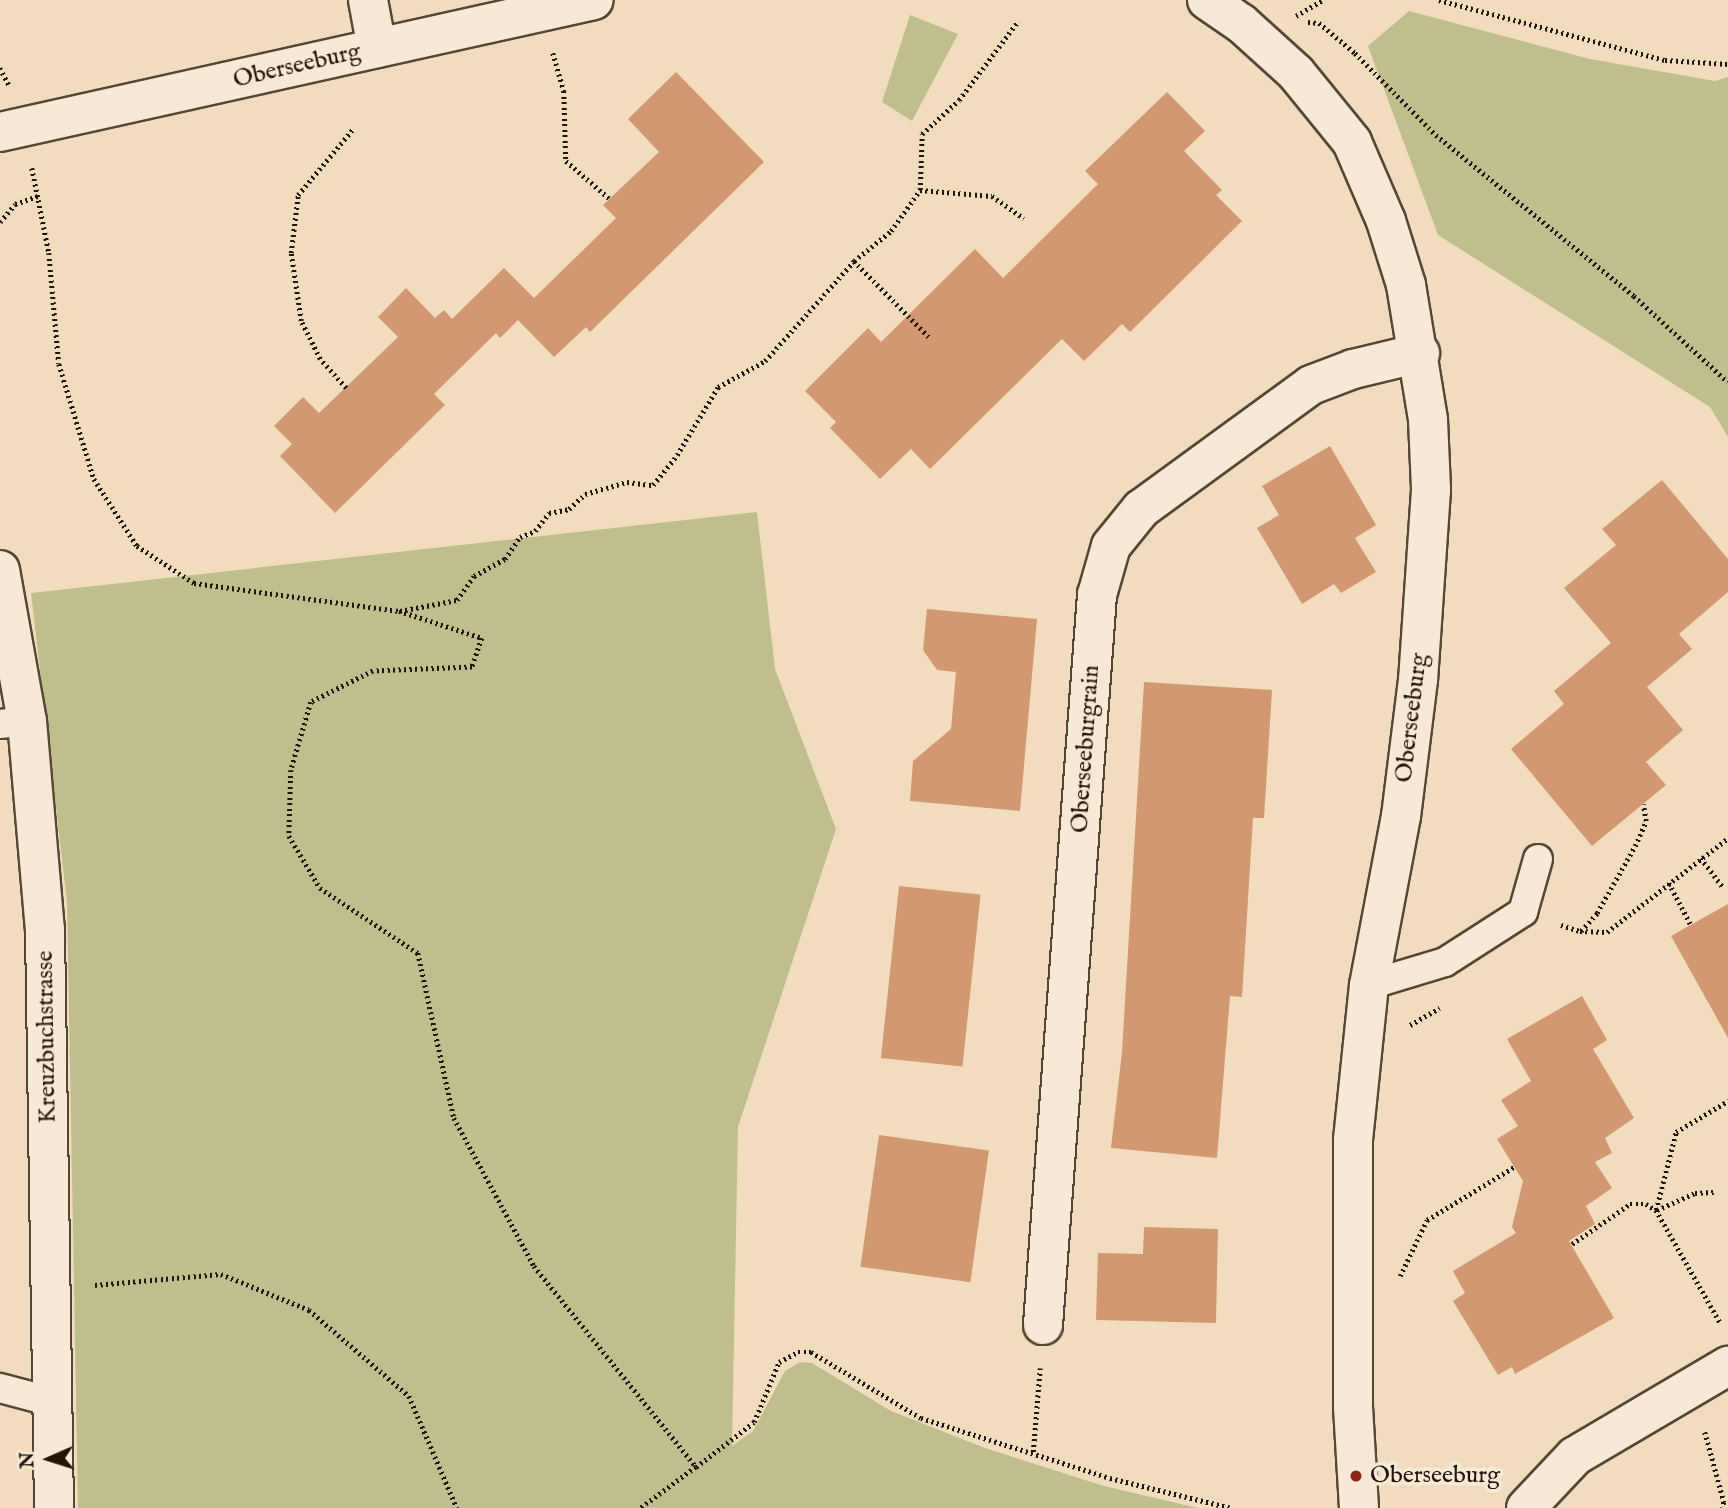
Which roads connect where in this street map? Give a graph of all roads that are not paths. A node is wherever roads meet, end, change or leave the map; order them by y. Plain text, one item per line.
1 (368, 0) edge
2 (594, 0) edge
3 (1207, 0) edge
4 (377, 48) junction
5 (0, 132) edge
6 (1420, 354) junction
7 (0, 569) edge
8 (14, 723) edge
9 (1538, 859) dead end
10 (1369, 985) junction
11 (1043, 1325) road end
12 (1728, 1367) edge
13 (0, 1388) edge
14 (53, 1402) junction
15 (54, 1508) edge
16 (1359, 1508) edge
17 (1526, 1508) edge

1 - 4 street
2 - 4 street, Oberseeburg
3 - 6 street, Oberseeburg
4 - 5 street, Oberseeburg
6 - 10 street, Oberseeburg
6 - 11 street, Oberseeburgrain
7 - 8 street, Kreuzbuchstrasse
8 - 14 street, Kreuzbuchstrasse
9 - 10 lane
10 - 16 street, Oberseeburg
12 - 17 street
13 - 14 lane
14 - 15 street, Kreuzbuchstrasse

